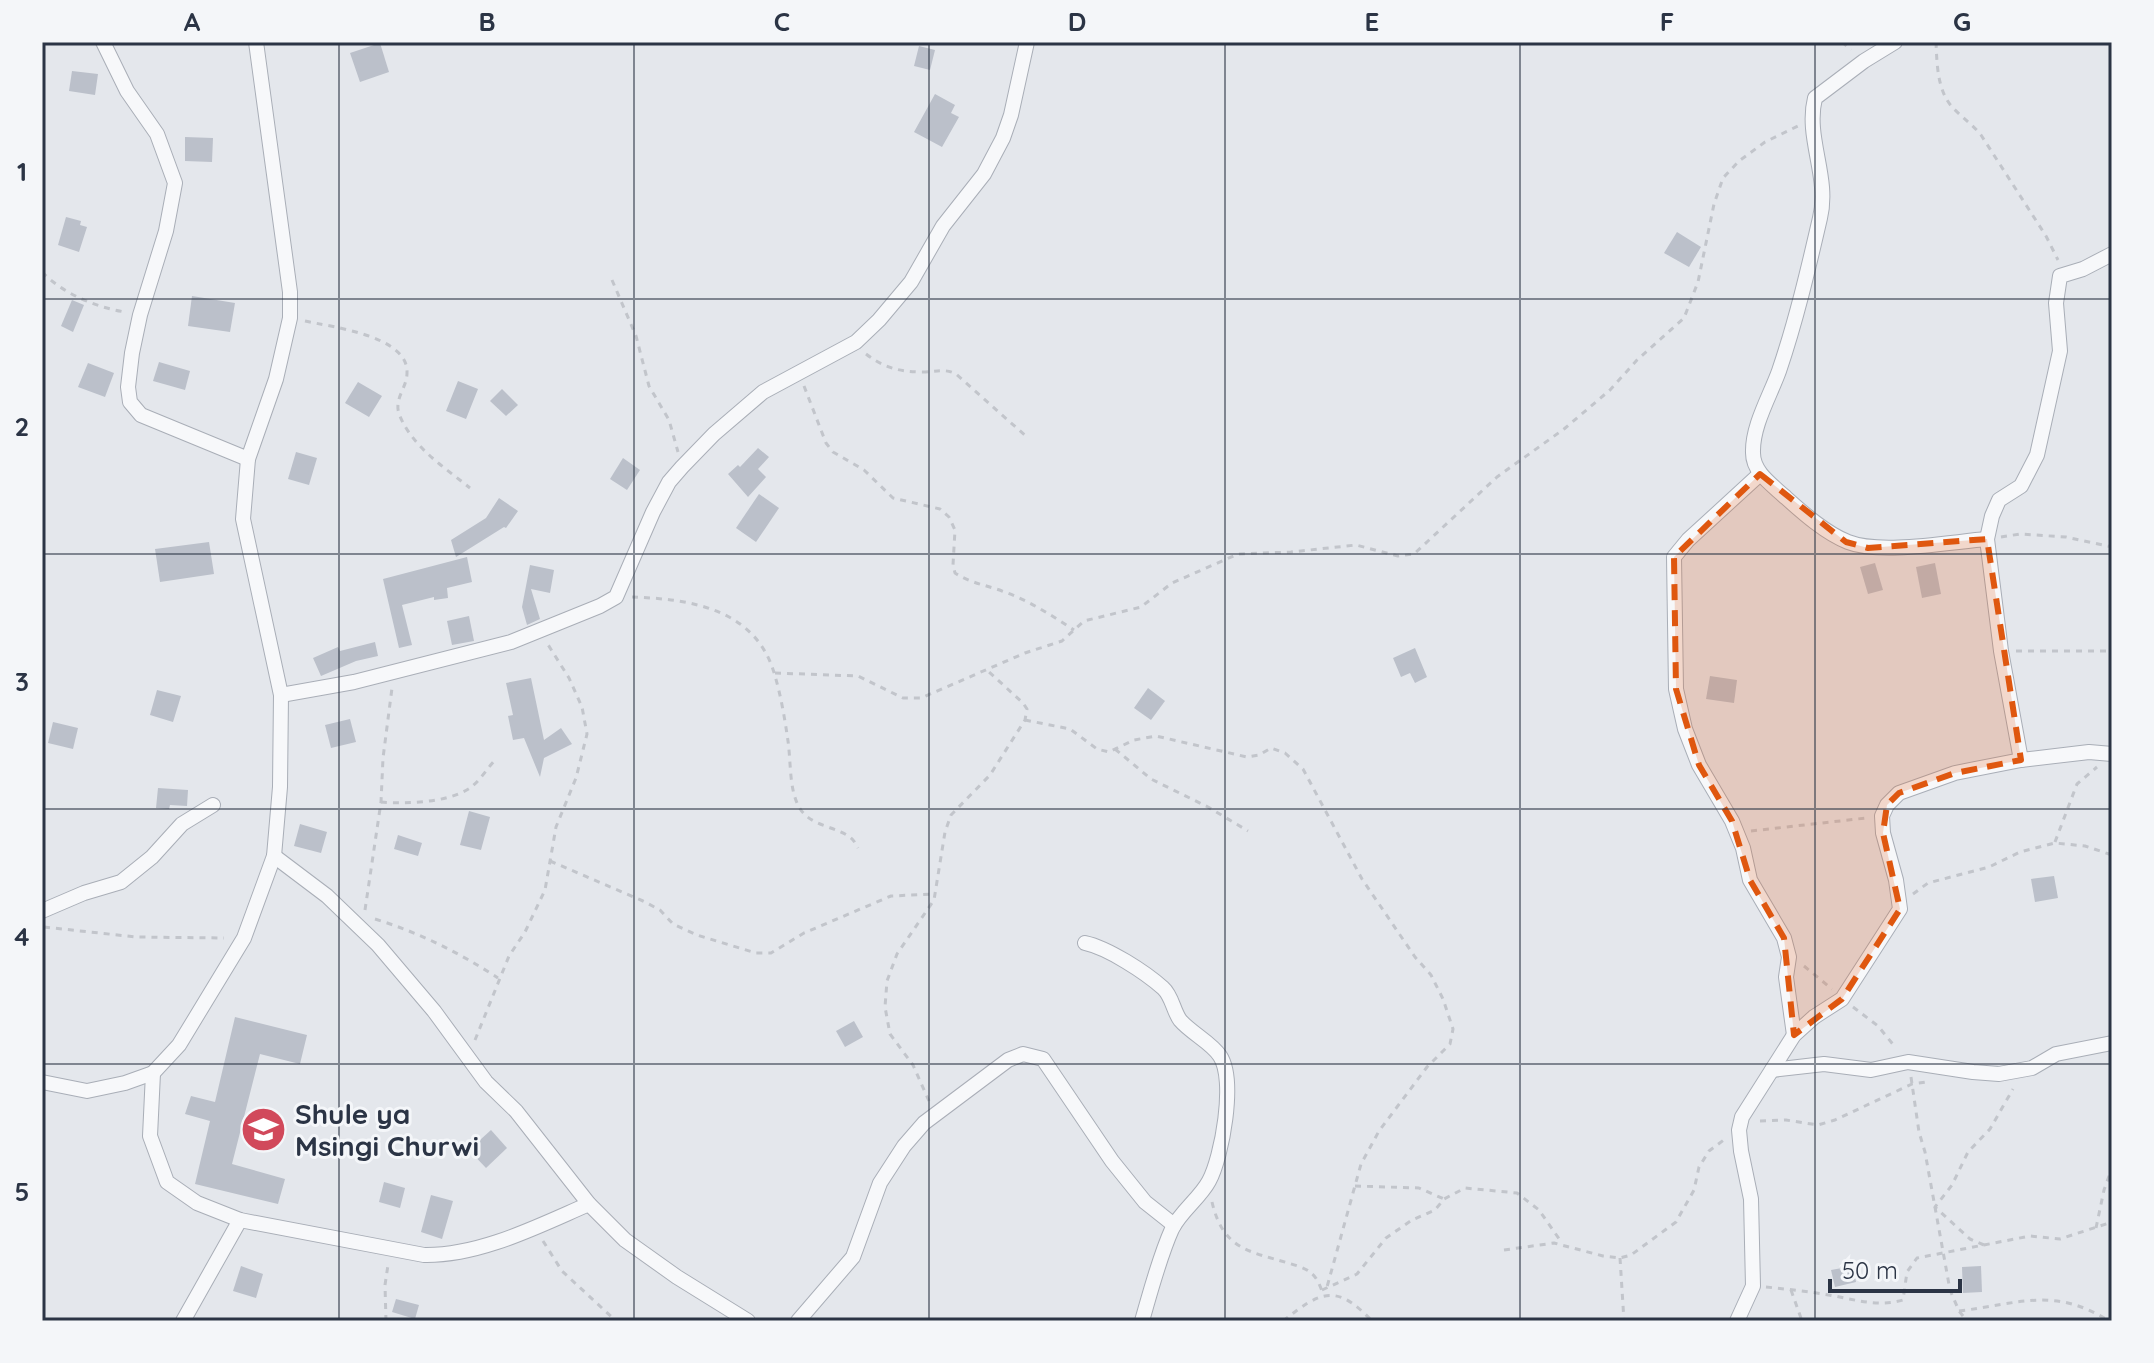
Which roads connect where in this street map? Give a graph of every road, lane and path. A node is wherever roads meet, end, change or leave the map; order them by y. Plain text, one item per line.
1 (103, 42) edge
2 (256, 42) edge
3 (1027, 42) edge
4 (1895, 42) edge
5 (1936, 42) edge
6 (1813, 122) junction
7 (2112, 254) edge
8 (42, 272) edge
9 (2060, 276) junction
10 (612, 280) dead end
11 (140, 315) junction
12 (290, 318) junction
13 (856, 342) junction
14 (797, 372) junction
15 (1028, 438) dead end
16 (248, 459) junction
17 (682, 467) junction
18 (1760, 474) junction
19 (470, 488) dead end
20 (1987, 539) junction
21 (2112, 547) edge
22 (616, 597) junction
23 (1074, 630) junction
24 (540, 632) junction
25 (2001, 651) junction
26 (2112, 651) edge
27 (987, 670) junction
28 (393, 672) junction
29 (775, 673) junction
30 (281, 695) junction
31 (1025, 720) junction
32 (1115, 749) junction
33 (2108, 758) edge
34 (496, 759) dead end
35 (2021, 760) junction
36 (381, 802) junction
37 (213, 805) dead end
38 (1882, 816) junction
39 (1248, 831) dead end
40 (1737, 833) junction
41 (2055, 843) junction
42 (858, 848) dead end
43 (2112, 855) edge
44 (274, 856) junction
45 (550, 861) junction
46 (935, 894) junction
47 (1900, 909) junction
48 (42, 911) edge
49 (42, 926) edge
50 (244, 938) junction
51 (1085, 943) dead end
52 (1789, 957) junction
53 (499, 979) junction
54 (1842, 999) junction
55 (1794, 1035) junction
56 (2112, 1043) edge
57 (468, 1058) junction
58 (1906, 1062) junction
59 (1772, 1070) junction
60 (153, 1073) junction
61 (1936, 1080) dead end
62 (42, 1082) edge
63 (1912, 1084) junction
64 (2013, 1089) dead end
65 (935, 1116) junction
66 (1739, 1130) junction
67 (2112, 1168) edge
68 (1209, 1181) junction
69 (1355, 1186) junction
70 (1444, 1199) junction
71 (589, 1204) junction
72 (1935, 1207) junction
73 (240, 1220) junction
74 (2112, 1222) edge
75 (1174, 1225) junction
76 (535, 1227) junction
77 (2096, 1228) junction
78 (1563, 1245) junction
79 (1986, 1246) junction
80 (390, 1248) junction
81 (1504, 1250) dead end
82 (1945, 1255) junction
83 (1620, 1258) junction
84 (1753, 1286) junction
85 (1327, 1287) junction
86 (1791, 1290) junction
87 (1323, 1292) junction
88 (1959, 1311) junction
89 (183, 1321) edge
90 (386, 1321) edge
91 (616, 1321) edge
92 (748, 1321) edge
93 (798, 1321) edge
94 (1142, 1321) edge
95 (1283, 1321) edge
96 (1372, 1321) edge
97 (1624, 1321) edge
98 (1737, 1321) edge
99 (1802, 1321) edge
100 (1967, 1321) edge
101 (2109, 1321) edge

1 - 11 street
2 - 12 street
3 - 13 street
4 - 6 street
5 - 9 path
6 - 18 street
6 - 23 path
7 - 9 street
8 - 11 path
9 - 20 street
10 - 17 path
11 - 16 street
12 - 16 street
12 - 19 path
13 - 14 street
13 - 15 path
14 - 17 street
14 - 23 path
16 - 30 street
17 - 22 street
18 - 20 street
18 - 40 street
20 - 21 path
20 - 25 street
22 - 24 street
22 - 29 path
23 - 27 path
24 - 28 street
24 - 45 path
25 - 26 path
25 - 35 street
27 - 29 path
27 - 31 path
28 - 30 street
28 - 36 path
29 - 42 path
30 - 44 street
31 - 32 path
31 - 46 path
32 - 39 path
32 - 69 path
33 - 35 street
33 - 41 path
34 - 36 path
35 - 38 street
36 - 53 path
37 - 48 street
38 - 40 path
38 - 47 street
40 - 52 street
41 - 43 path
41 - 47 path
44 - 50 street
44 - 57 street
45 - 46 path
45 - 53 path
46 - 65 path
47 - 54 street
49 - 50 path
50 - 60 street
51 - 68 street
52 - 54 path
52 - 55 street
53 - 57 path
54 - 55 street
54 - 58 path
55 - 59 street
56 - 58 street
57 - 71 street
58 - 59 street
58 - 63 path
59 - 66 street
60 - 62 street
60 - 73 street
61 - 63 path
63 - 66 path
63 - 72 path
64 - 72 path
65 - 75 street
65 - 93 street
66 - 83 path
66 - 84 street
67 - 77 path
68 - 75 street
68 - 87 path
69 - 70 path
69 - 85 path
70 - 78 path
70 - 85 path
71 - 76 street
71 - 92 street
72 - 79 path
72 - 82 path
73 - 80 street
73 - 89 street
74 - 77 path
75 - 94 street
76 - 80 street
76 - 91 path
77 - 79 path
78 - 81 path
78 - 83 path
79 - 82 path
80 - 90 path
82 - 86 path
82 - 88 path
83 - 97 path
84 - 86 path
84 - 98 street
85 - 87 path
86 - 99 path
87 - 95 path
87 - 96 path
88 - 100 path
88 - 101 path

